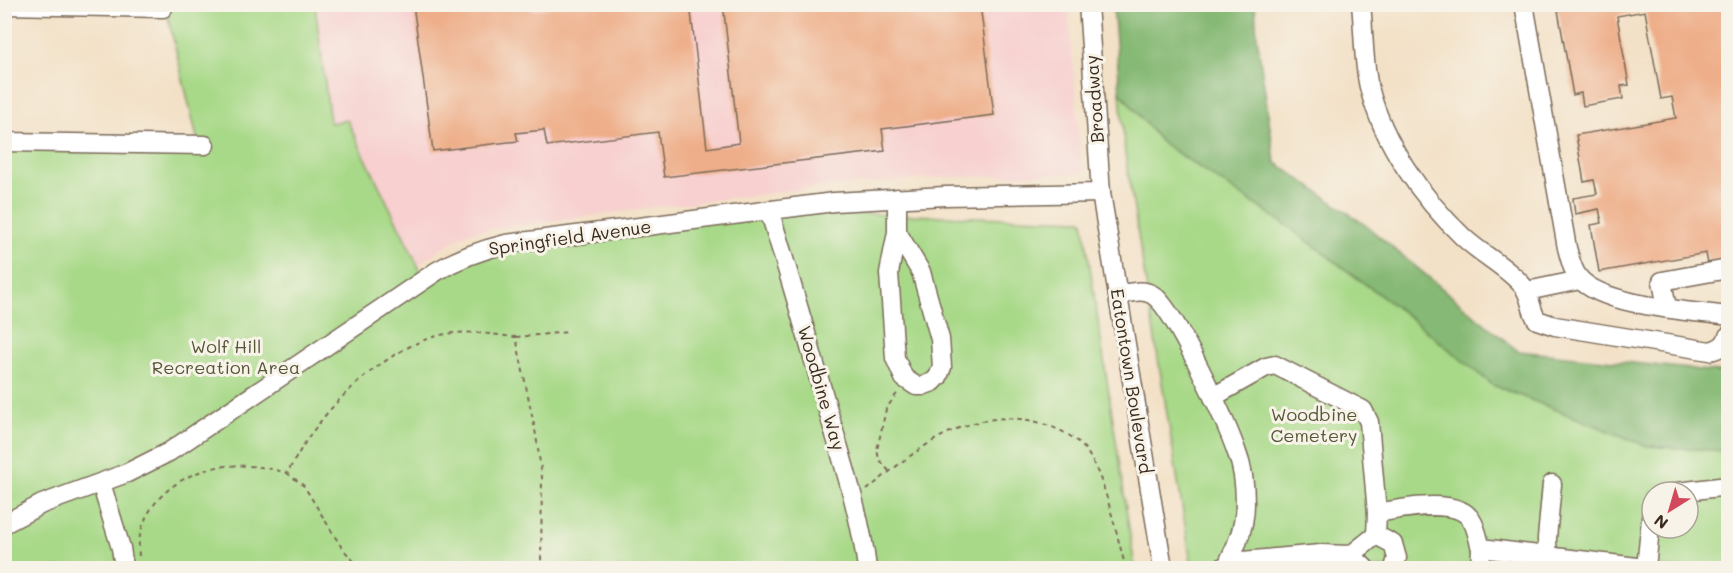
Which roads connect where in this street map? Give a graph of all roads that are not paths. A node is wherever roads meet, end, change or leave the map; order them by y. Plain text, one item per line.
1 (1088, 4) edge
2 (1362, 4) edge
3 (1524, 4) edge
4 (4, 5) edge
5 (163, 8) dead end
6 (4, 142) edge
7 (205, 145) dead end
8 (1101, 194) junction
9 (897, 198) junction
10 (769, 210) junction
11 (897, 232) junction
12 (1728, 269) edge
13 (1580, 280) junction
14 (1527, 291) junction
15 (1118, 295) junction
16 (1667, 308) junction
17 (1728, 316) edge
18 (1728, 336) edge
19 (1213, 397) junction
20 (101, 483) junction
21 (1552, 483) dead end
22 (1728, 486) edge
23 (1700, 489) edge
24 (1377, 513) junction
25 (4, 524) edge
26 (1376, 535) junction
27 (1648, 540) edge
28 (1481, 548) junction
29 (1351, 555) junction
30 (1548, 562) edge
31 (132, 566) edge
32 (867, 568) edge
33 (1163, 568) edge
34 (1224, 568) edge
35 (1365, 568) edge
36 (1394, 568) edge
37 (1480, 568) edge
38 (1645, 568) edge

1 - 8 street, Broadway
2 - 14 street
3 - 13 street
4 - 5 street
6 - 7 street
8 - 9 street, Springfield Avenue
8 - 15 street, Eatontown Boulevard
9 - 10 street, Springfield Avenue
9 - 11 street
10 - 20 street, Springfield Avenue
10 - 32 street, Woodbine Way
11 - 11 street
12 - 16 street
13 - 14 street
13 - 16 street
14 - 18 street
15 - 19 street
15 - 33 street, Eatontown Boulevard
16 - 17 street
19 - 24 street
19 - 34 street
20 - 25 street, Springfield Avenue
20 - 31 street
21 - 30 street
22 - 23 street
24 - 26 street
24 - 28 street
26 - 29 street
26 - 36 street
27 - 38 street
28 - 30 street
28 - 37 street
29 - 34 street
29 - 35 street
30 - 38 street

